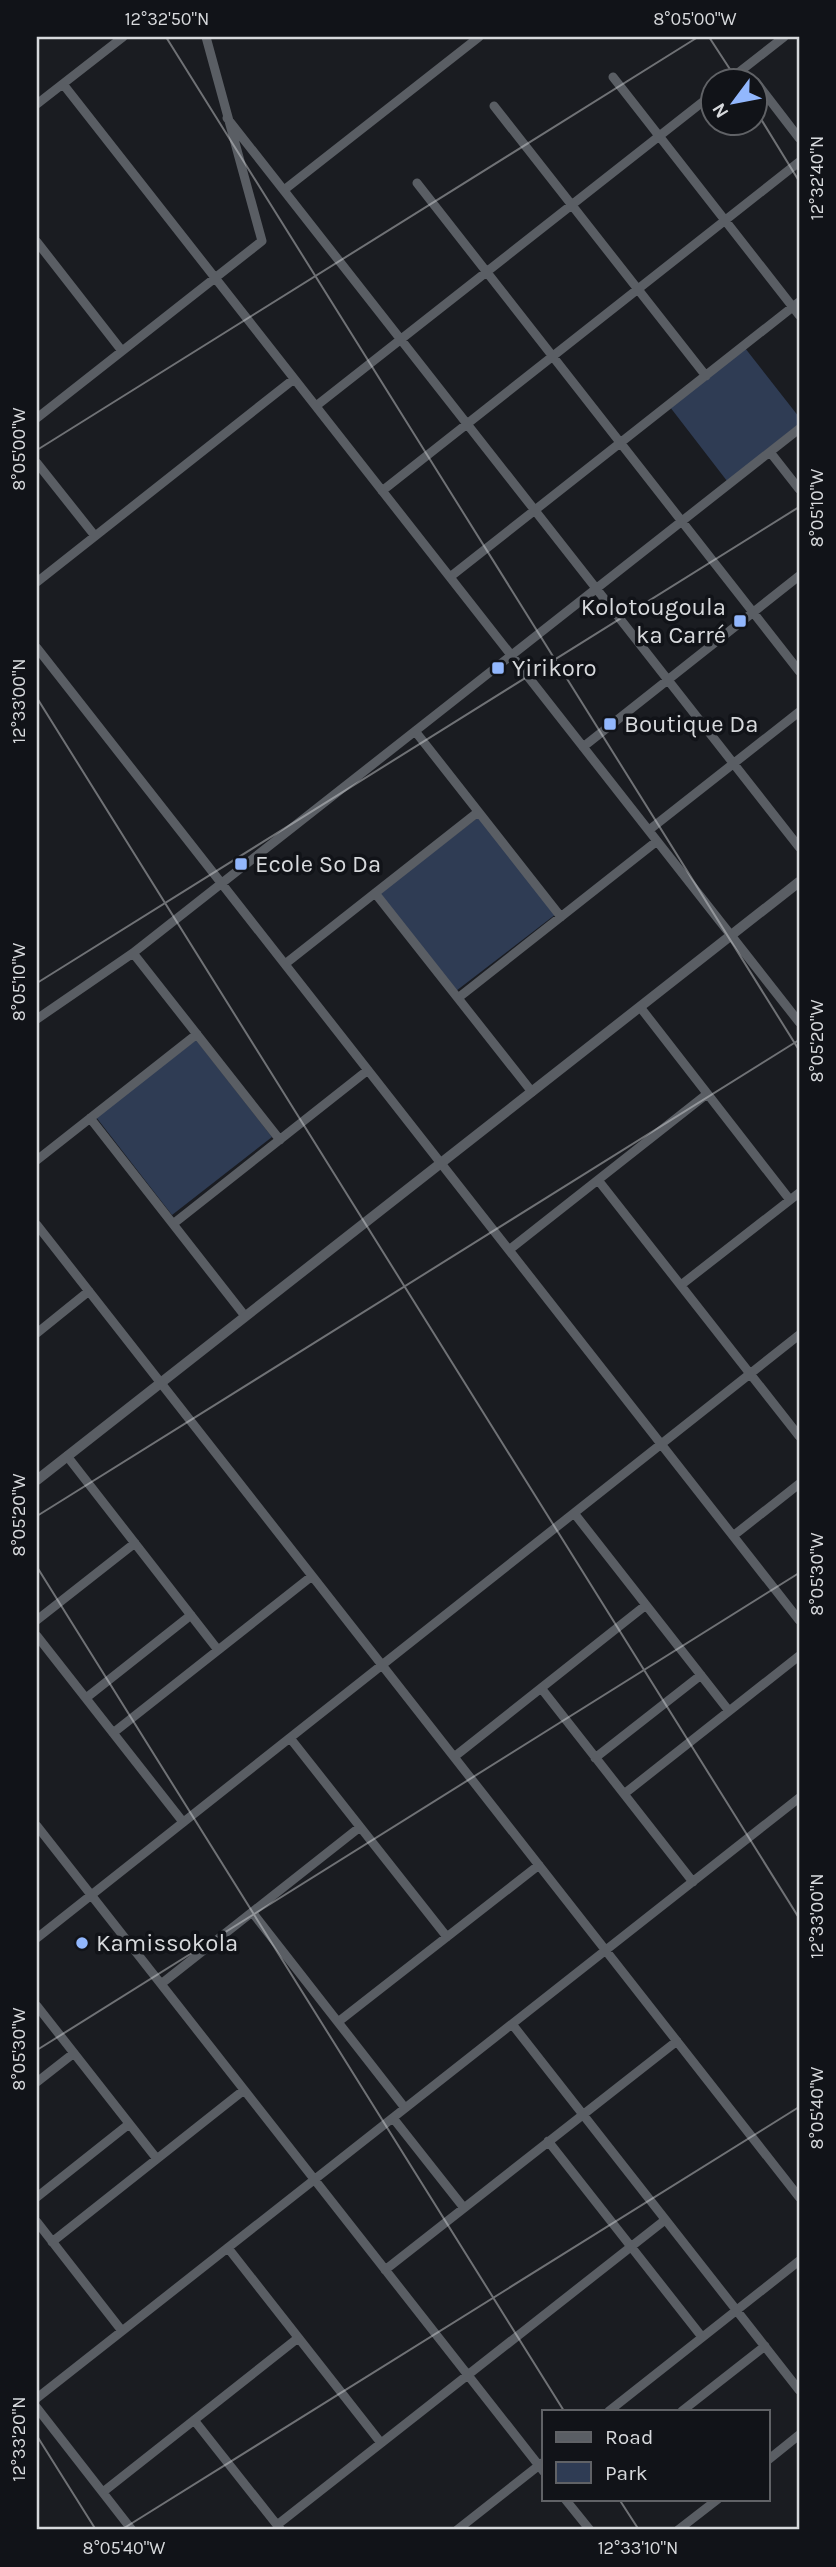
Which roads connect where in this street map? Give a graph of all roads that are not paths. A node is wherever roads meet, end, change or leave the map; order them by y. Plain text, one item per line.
1 (123, 37) edge
2 (206, 37) edge
3 (479, 37) edge
4 (785, 37) edge
5 (748, 66) edge
6 (613, 77) dead end
7 (63, 84) junction
8 (770, 100) edge
9 (700, 103) edge
10 (37, 104) edge
11 (494, 106) dead end
12 (227, 118) junction
13 (659, 136) junction
14 (799, 138) edge
15 (799, 162) edge
16 (416, 183) dead end
17 (284, 190) junction
18 (571, 205) junction
19 (725, 221) junction
20 (37, 243) edge
21 (486, 272) junction
22 (215, 278) junction
23 (638, 289) junction
24 (797, 308) edge
25 (400, 339) junction
26 (122, 351) junction
27 (552, 357) junction
28 (706, 376) junction
29 (294, 379) junction
30 (316, 406) junction
31 (37, 418) edge
32 (467, 424) junction
33 (799, 429) edge
34 (620, 443) junction
35 (770, 452) junction
36 (37, 463) edge
37 (799, 489) edge
38 (382, 491) junction
39 (535, 510) junction
40 (682, 521) junction
41 (94, 536) junction
42 (799, 576) edge
43 (450, 577) junction
44 (37, 582) edge
45 (596, 589) junction
46 (753, 613) junction
47 (37, 648) edge
48 (511, 655) junction
49 (799, 671) edge
50 (668, 680) junction
51 (799, 712) edge
52 (415, 731) junction
53 (583, 747) junction
54 (733, 764) junction
55 (478, 812) junction
56 (649, 830) junction
57 (657, 841) junction
58 (799, 848) edge
59 (799, 882) edge
60 (222, 884) junction
61 (375, 893) junction
62 (561, 917) junction
63 (731, 936) junction
64 (133, 953) junction
65 (285, 964) junction
66 (458, 998) junction
67 (640, 1007) junction
68 (37, 1020) edge
69 (799, 1022) edge
70 (197, 1034) junction
71 (368, 1070) junction
72 (532, 1092) junction
73 (707, 1094) junction
74 (90, 1118) junction
75 (280, 1140) junction
76 (37, 1160) edge
77 (441, 1163) junction
78 (598, 1180) junction
79 (799, 1192) edge
80 (790, 1199) junction
81 (173, 1224) junction
82 (37, 1225) edge
83 (509, 1250) junction
84 (681, 1285) junction
85 (89, 1292) junction
86 (245, 1316) junction
87 (37, 1333) edge
88 (799, 1335) edge
89 (750, 1374) junction
90 (160, 1383) junction
91 (799, 1436) edge
92 (662, 1444) junction
93 (66, 1456) junction
94 (37, 1479) edge
95 (799, 1484) edge
96 (574, 1513) junction
97 (733, 1536) junction
98 (135, 1543) junction
99 (312, 1576) junction
100 (646, 1605) junction
101 (191, 1615) junction
102 (37, 1620) edge
103 (799, 1620) edge
104 (37, 1636) edge
105 (218, 1650) junction
106 (799, 1656) edge
107 (382, 1665) junction
108 (701, 1675) junction
109 (541, 1688) junction
110 (86, 1698) junction
111 (729, 1711) junction
112 (113, 1733) junction
113 (290, 1738) junction
114 (454, 1757) junction
115 (596, 1758) junction
116 (624, 1794) junction
117 (799, 1800) edge
118 (183, 1822) junction
119 (37, 1826) edge
120 (360, 1826) junction
121 (538, 1865) junction
122 (693, 1882) junction
123 (91, 1895) junction
124 (252, 1912) junction
125 (447, 1937) junction
126 (37, 1938) edge
127 (606, 1950) junction
128 (161, 1984) junction
129 (37, 2006) edge
130 (338, 2022) junction
131 (512, 2024) junction
132 (677, 2041) junction
133 (74, 2053) junction
134 (37, 2082) edge
135 (244, 2090) junction
136 (405, 2108) junction
137 (583, 2115) junction
138 (393, 2118) junction
139 (130, 2124) junction
140 (548, 2141) junction
141 (157, 2159) junction
142 (314, 2179) junction
143 (37, 2197) edge
144 (799, 2197) edge
145 (464, 2208) junction
146 (665, 2220) junction
147 (37, 2222) edge
148 (52, 2242) junction
149 (631, 2246) junction
150 (228, 2248) junction
151 (799, 2261) edge
152 (385, 2270) junction
153 (737, 2311) junction
154 (122, 2331) junction
155 (702, 2337) junction
156 (298, 2338) junction
157 (765, 2346) junction
158 (468, 2375) junction
159 (799, 2390) edge
160 (37, 2398) edge
161 (37, 2408) edge
162 (610, 2410) edge
163 (683, 2410) edge
164 (194, 2420) junction
165 (799, 2435) edge
166 (381, 2443) junction
167 (770, 2458) edge
168 (542, 2467) edge
169 (103, 2492) junction
170 (568, 2500) edge
171 (717, 2500) edge
172 (279, 2528) edge
173 (132, 2530) edge
174 (457, 2530) edge
175 (590, 2530) edge
176 (678, 2530) edge

1 - 7 street
2 - 12 street
3 - 17 street
4 - 5 street
6 - 13 street
7 - 10 street
7 - 22 street
8 - 14 street
9 - 13 street
11 - 18 street
12 - 17 street
12 - 22 street
13 - 18 street
13 - 19 street
15 - 19 street
16 - 21 street
17 - 25 street
18 - 21 street
18 - 23 street
19 - 23 street
19 - 24 street
20 - 26 street
21 - 25 street
21 - 27 street
22 - 26 street
22 - 29 street
23 - 27 street
23 - 28 street
24 - 28 street
25 - 30 street
25 - 32 street
26 - 31 street
27 - 32 street
27 - 34 street
28 - 34 street
29 - 30 street
29 - 41 street
30 - 38 street
32 - 38 street
32 - 39 street
33 - 35 street
34 - 39 street
34 - 40 street
35 - 37 street
35 - 40 street
36 - 41 street
38 - 43 street
39 - 43 street
39 - 45 street
40 - 45 street
40 - 46 street
41 - 44 street
42 - 46 street
43 - 48 street
45 - 48 street
45 - 50 street
46 - 49 street
46 - 50 street
47 - 60 street
48 - 52 street
48 - 53 street
50 - 53 street
50 - 54 street
51 - 54 street
52 - 55 street
52 - 60 street
53 - 56 street
54 - 56 street
54 - 58 street
55 - 61 street
55 - 62 street
56 - 57 street
57 - 62 street
57 - 63 street
59 - 63 street
60 - 64 street
60 - 65 street
61 - 65 street
61 - 66 street
62 - 66 street
63 - 67 street
63 - 69 street
64 - 68 street
64 - 70 street
65 - 71 street
66 - 72 street
67 - 72 street
67 - 73 street
70 - 74 street
70 - 75 street
71 - 75 street
71 - 77 street
72 - 77 street
73 - 78 street
73 - 80 street
74 - 76 street
74 - 81 street
75 - 81 street
77 - 83 street
77 - 86 street
78 - 83 street
78 - 84 street
79 - 80 street
80 - 84 street
81 - 86 street
82 - 85 street
83 - 92 street
84 - 89 street
85 - 87 street
85 - 90 street
86 - 90 street
88 - 89 street
89 - 91 street
89 - 92 street
90 - 93 street
90 - 99 street
92 - 96 street
92 - 97 street
93 - 94 street
93 - 98 street
95 - 97 street
96 - 100 street
96 - 107 street
97 - 103 street
98 - 101 street
98 - 102 street
99 - 105 street
99 - 107 street
100 - 108 street
100 - 109 street
101 - 105 street
101 - 110 street
104 - 110 street
105 - 112 street
106 - 111 street
107 - 113 street
107 - 114 street
108 - 111 street
108 - 115 street
109 - 114 street
109 - 115 street
110 - 112 street
111 - 116 street
112 - 118 street
113 - 118 street
113 - 120 street
114 - 121 street
115 - 116 street
116 - 122 street
117 - 122 street
118 - 123 street
119 - 123 street
120 - 124 street
120 - 125 street
121 - 125 street
121 - 127 street
122 - 127 street
123 - 126 street
123 - 128 street
124 - 128 street
124 - 130 street
125 - 130 street
127 - 131 street
127 - 132 street
128 - 135 street
129 - 133 street
130 - 136 street
131 - 136 street
131 - 137 street
132 - 137 street
132 - 144 street
133 - 134 street
133 - 139 street
135 - 141 street
135 - 142 street
136 - 138 street
137 - 140 street
137 - 146 street
138 - 142 street
138 - 145 street
139 - 141 street
139 - 143 street
140 - 145 street
140 - 149 street
141 - 148 street
142 - 150 street
142 - 152 street
145 - 152 street
146 - 149 street
146 - 153 street
147 - 148 street
148 - 154 street
149 - 155 street
149 - 158 street
150 - 154 street
150 - 156 street
151 - 153 street
152 - 158 street
153 - 155 street
153 - 157 street
154 - 160 street
155 - 162 street
156 - 164 street
156 - 166 street
157 - 159 street
157 - 163 street
158 - 166 street
158 - 168 street
161 - 169 street
164 - 169 street
164 - 172 street
165 - 167 street
166 - 172 street
168 - 174 street
169 - 173 street
170 - 175 street
171 - 176 street

